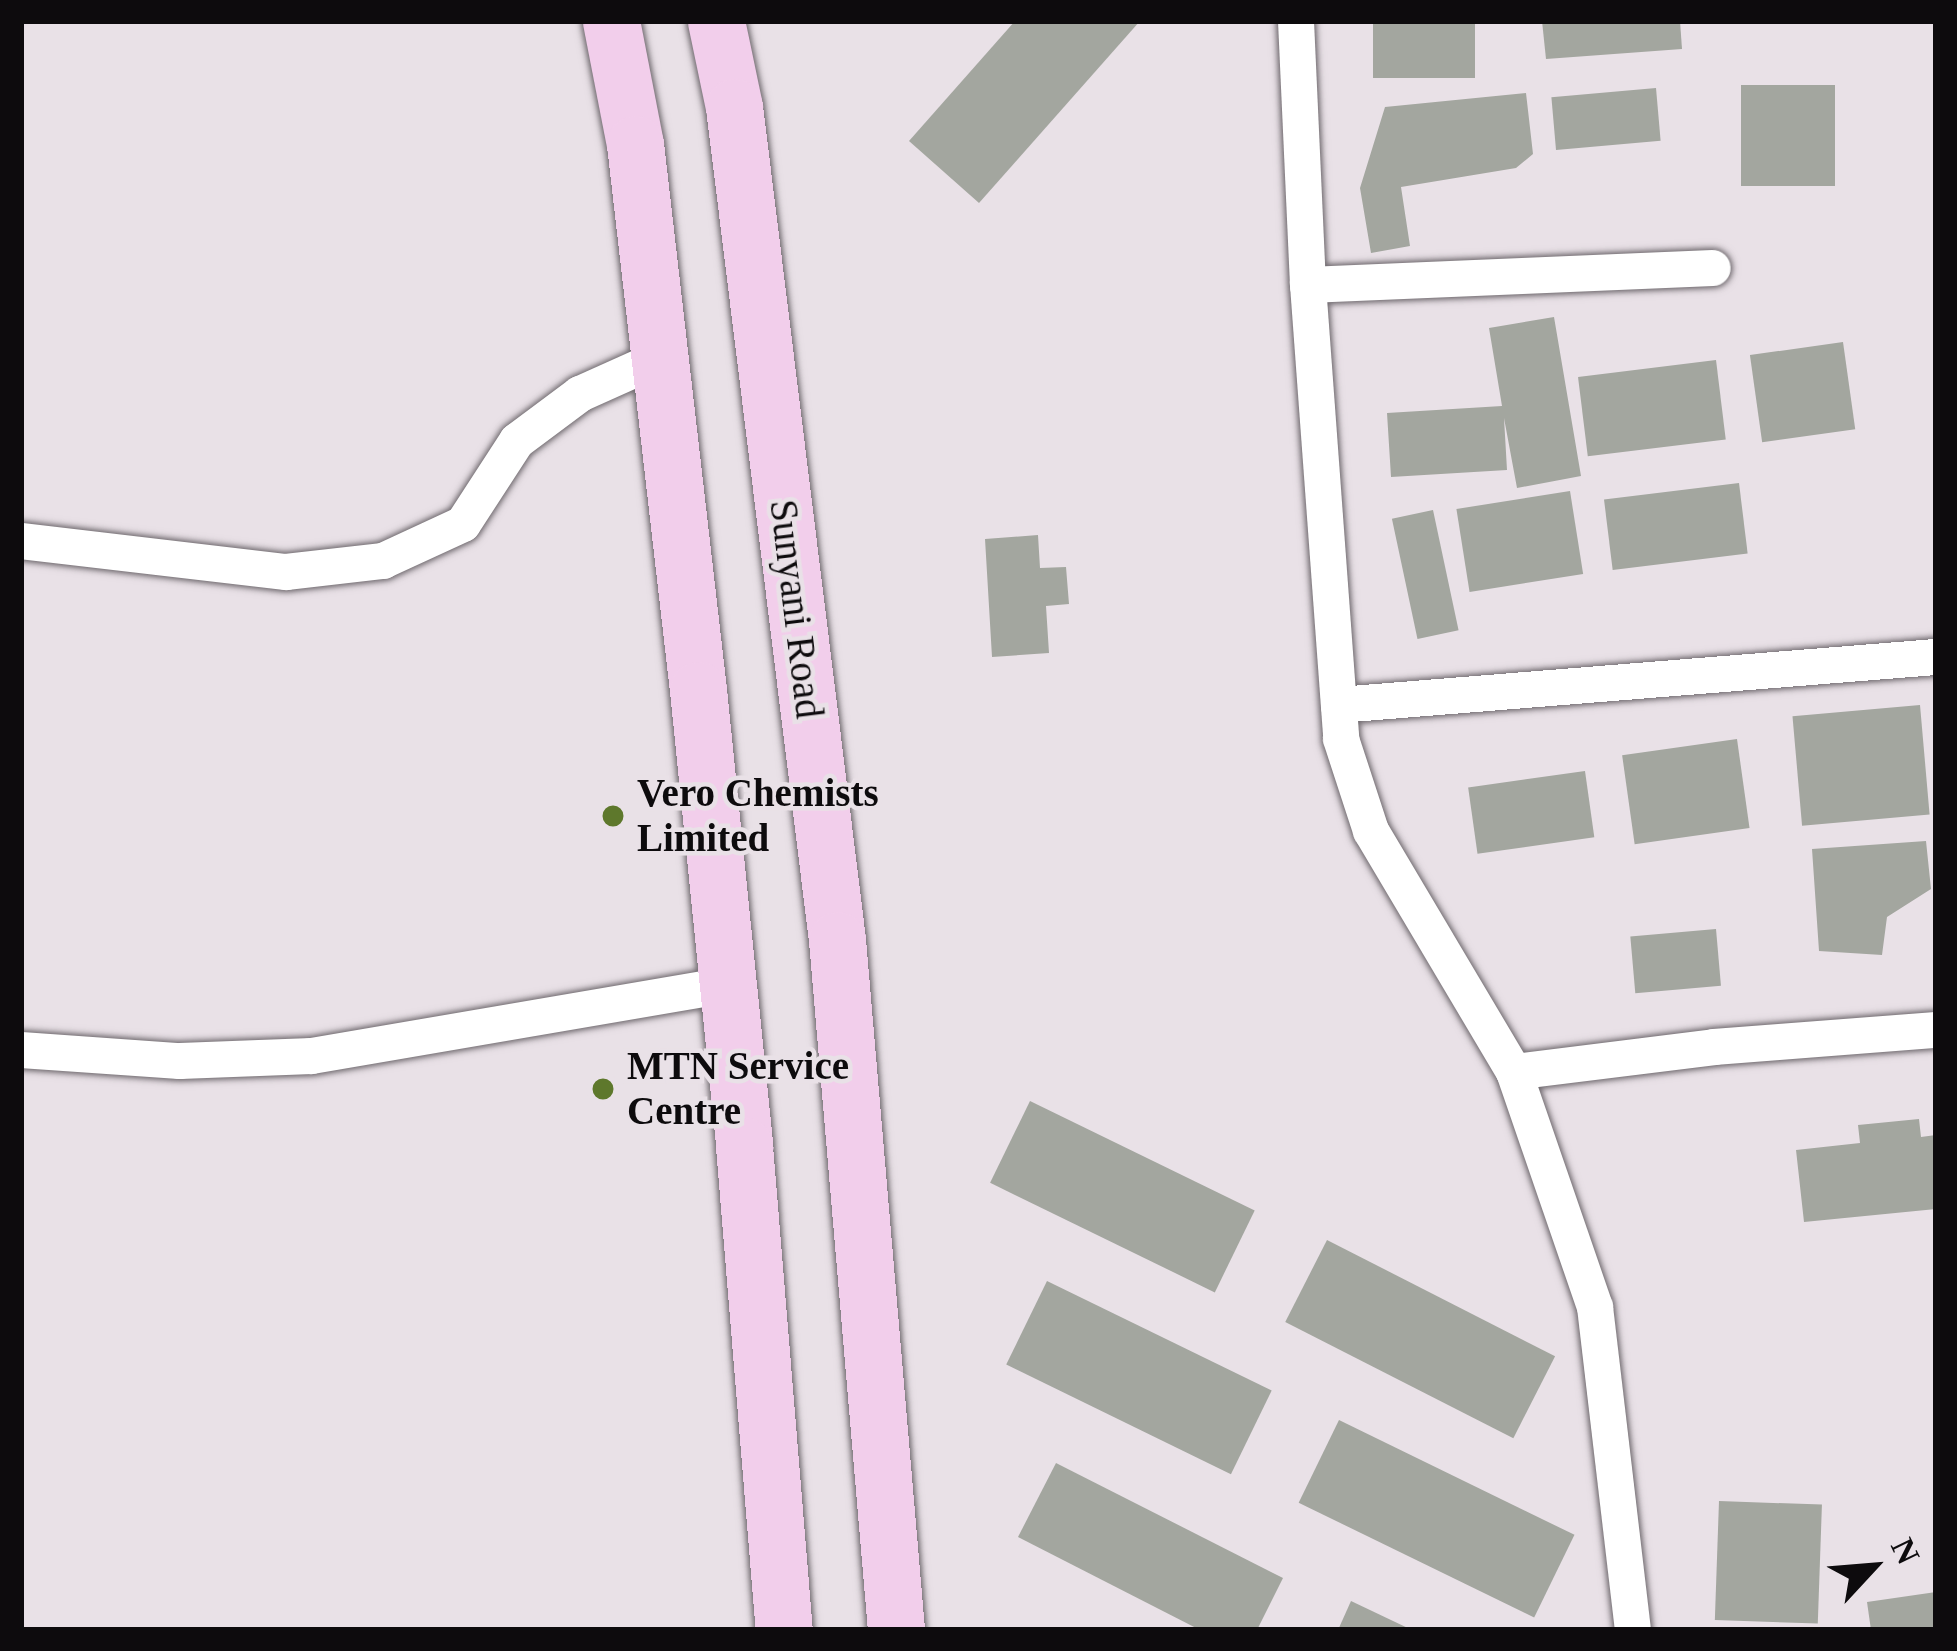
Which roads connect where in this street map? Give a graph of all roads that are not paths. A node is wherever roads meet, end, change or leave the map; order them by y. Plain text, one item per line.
1 (610, 21) edge
2 (716, 21) edge
3 (1296, 21) edge
4 (1713, 268) dead end
5 (1308, 285) junction
6 (660, 358) junction
7 (21, 542) edge
8 (1936, 657) edge
9 (1339, 705) junction
10 (728, 985) junction
11 (1936, 1030) edge
12 (21, 1050) edge
13 (1514, 1072) junction
14 (784, 1630) edge
15 (896, 1630) edge
16 (1633, 1630) edge

1 - 6 main road
2 - 15 main road, Sunyani Road
3 - 5 street
4 - 5 street
5 - 9 street
6 - 7 street
6 - 10 main road
8 - 9 street
9 - 13 street
10 - 12 street
10 - 14 main road
11 - 13 street
13 - 16 street

